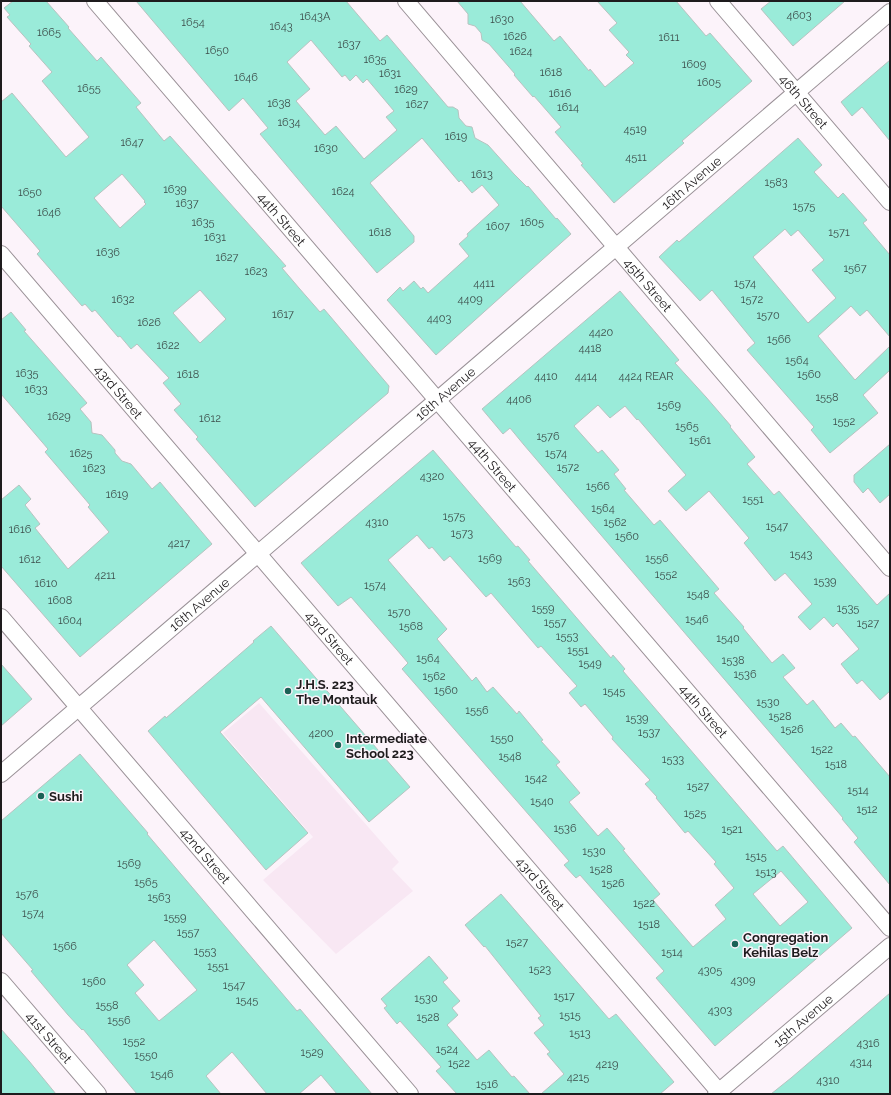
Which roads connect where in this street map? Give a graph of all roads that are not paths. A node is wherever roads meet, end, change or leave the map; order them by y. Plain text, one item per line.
1 (95, 1) edge
2 (406, 1) edge
3 (718, 1) edge
4 (890, 12) edge
5 (796, 93) junction
6 (890, 202) edge
7 (616, 247) junction
8 (1, 254) edge
9 (438, 400) junction
10 (258, 554) junction
11 (890, 568) edge
12 (1, 617) edge
13 (78, 707) junction
14 (1, 774) edge
15 (890, 928) edge
16 (890, 946) edge
17 (1, 981) edge
18 (719, 1093) edge
19 (98, 1094) edge
20 (410, 1094) edge

1 - 9 street, 44th Street
2 - 7 street, 45th Street
3 - 5 street, 46th Street
4 - 5 street, 16th Avenue
5 - 6 street, 46th Street
5 - 7 street, 16th Avenue
7 - 9 street, 16th Avenue
7 - 11 street, 45th Street
8 - 10 street, 43rd Street
9 - 10 street, 16th Avenue
9 - 15 street, 44th Street
10 - 13 street, 16th Avenue
10 - 18 street, 43rd Street
12 - 13 street, 42nd Street
13 - 14 street, 16th Avenue
13 - 20 street, 42nd Street
16 - 18 street, 15th Avenue
17 - 19 street, 41st Street

